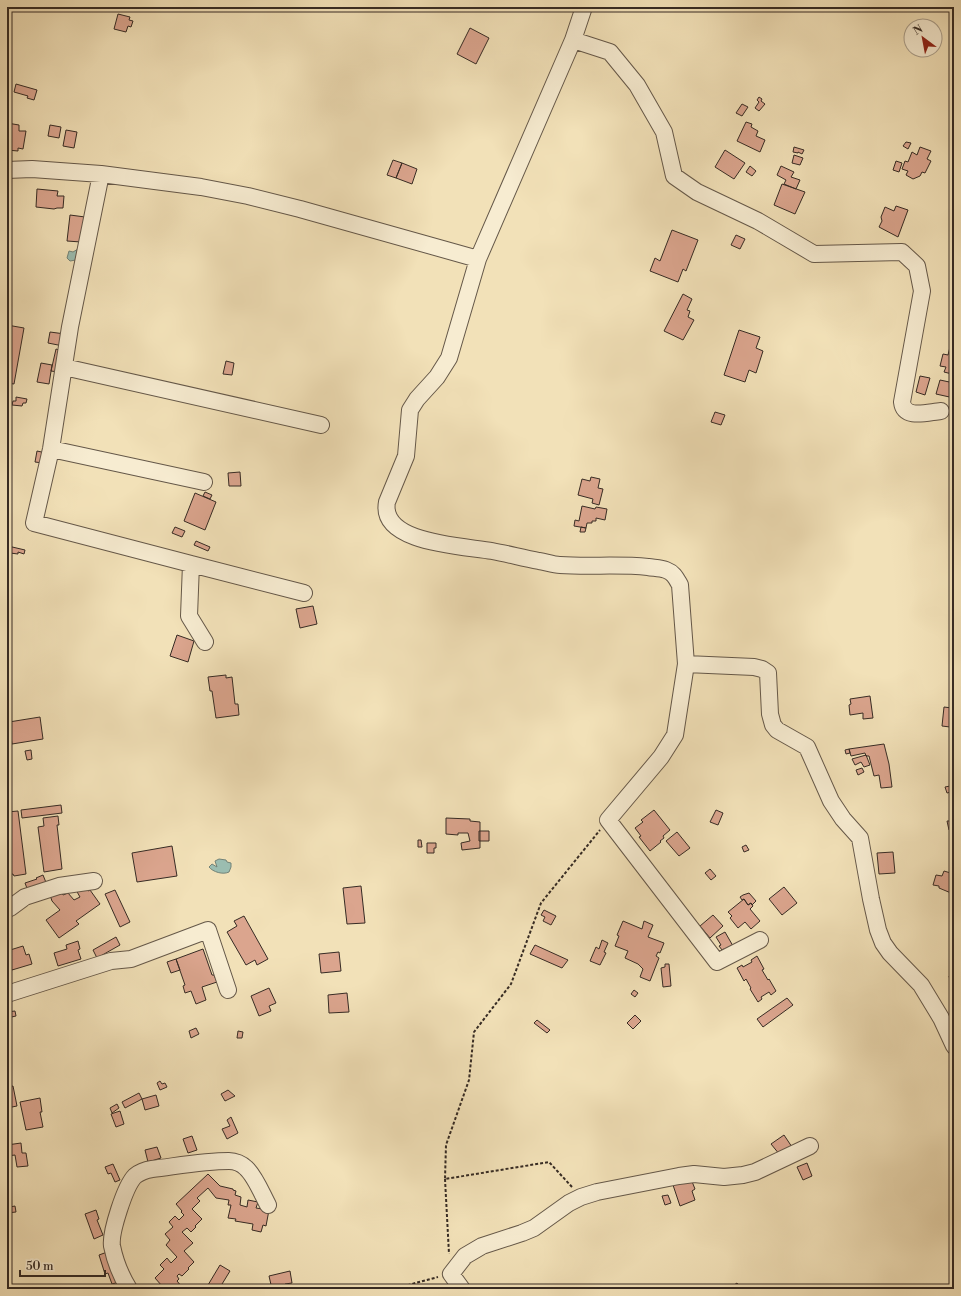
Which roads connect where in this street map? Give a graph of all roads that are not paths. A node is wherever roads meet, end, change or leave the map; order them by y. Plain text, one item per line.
1 (584, 7) edge
2 (573, 40) junction
3 (7, 170) edge
4 (101, 174) junction
5 (478, 259) junction
6 (64, 367) junction
7 (941, 411) dead end
8 (321, 425) dead end
9 (51, 449) junction
10 (204, 482) dead end
11 (191, 564) junction
12 (304, 593) dead end
13 (205, 642) dead end
14 (686, 664) junction
15 (94, 881) dead end
16 (7, 908) edge
17 (760, 940) dead end
18 (228, 990) dead end
19 (7, 994) edge
20 (954, 1046) edge
21 (810, 1146) dead end
22 (268, 1205) dead end
23 (129, 1289) edge
24 (462, 1289) edge

1 - 2 street
2 - 5 street
2 - 7 street
3 - 4 street
4 - 5 street
4 - 6 street
5 - 14 street
6 - 8 street
6 - 9 street
9 - 10 street
9 - 11 street
11 - 12 street
11 - 13 street
14 - 17 street
14 - 20 street
15 - 16 street
18 - 19 street
21 - 24 street
22 - 23 street

